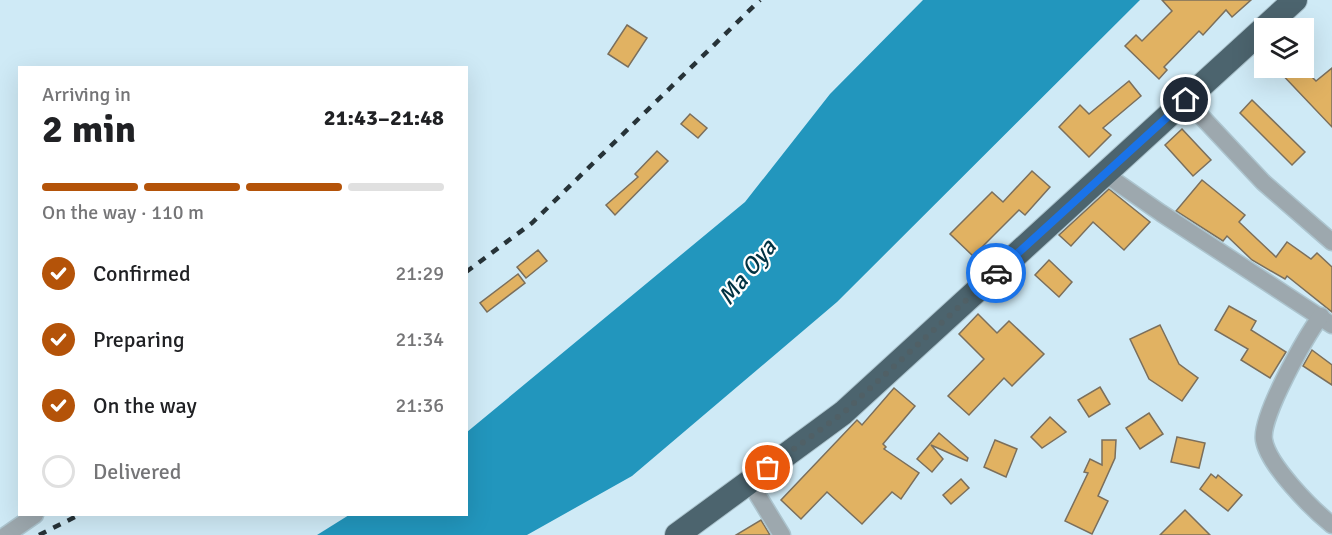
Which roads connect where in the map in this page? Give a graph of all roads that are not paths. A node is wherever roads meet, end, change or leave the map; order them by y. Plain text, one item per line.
1 (1295, 0) edge
2 (1186, 100) junction
3 (1106, 174) junction
4 (1332, 242) edge
5 (1327, 320) edge
6 (749, 481) junction
7 (34, 516) edge
8 (1332, 525) edge
9 (6, 535) edge
10 (677, 535) edge
11 (782, 535) edge

1 - 2 highway
2 - 3 highway
2 - 4 street
3 - 5 street
3 - 6 highway
5 - 8 street
6 - 10 highway
6 - 11 street
7 - 9 street

